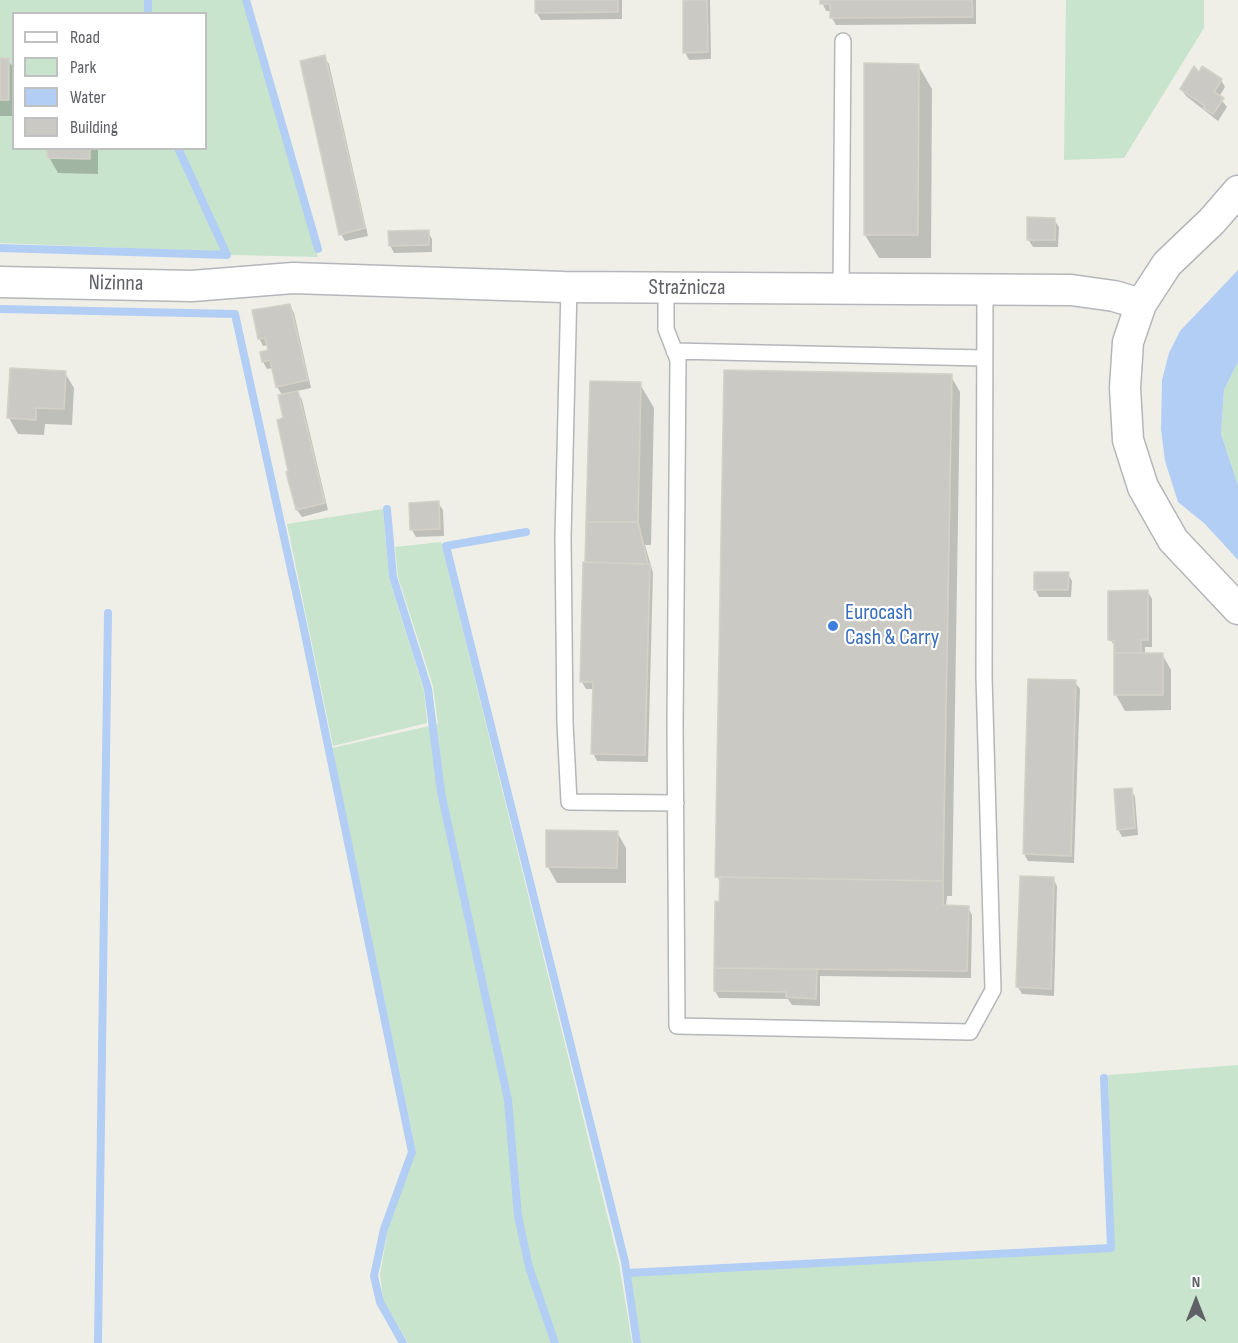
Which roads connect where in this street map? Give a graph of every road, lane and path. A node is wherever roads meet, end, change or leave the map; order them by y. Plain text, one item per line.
1 (843, 41) dead end
2 (1238, 191) edge
3 (0, 282) edge
4 (232, 284) joint
5 (568, 287) junction
6 (666, 288) junction
7 (841, 289) junction
8 (985, 290) junction
9 (1141, 304) junction
10 (674, 351) junction
11 (983, 358) junction
12 (1238, 609) edge
13 (676, 803) junction

1 - 7 lane
2 - 9 street
3 - 4 street, Nizinna
4 - 5 street, Strażnicza
5 - 6 street, Strażnicza
5 - 13 lane
6 - 7 street, Strażnicza
6 - 10 lane
7 - 8 street, Strażnicza
8 - 9 street, Strażnicza
8 - 11 lane
9 - 12 street
10 - 11 lane
10 - 13 lane
11 - 13 lane

